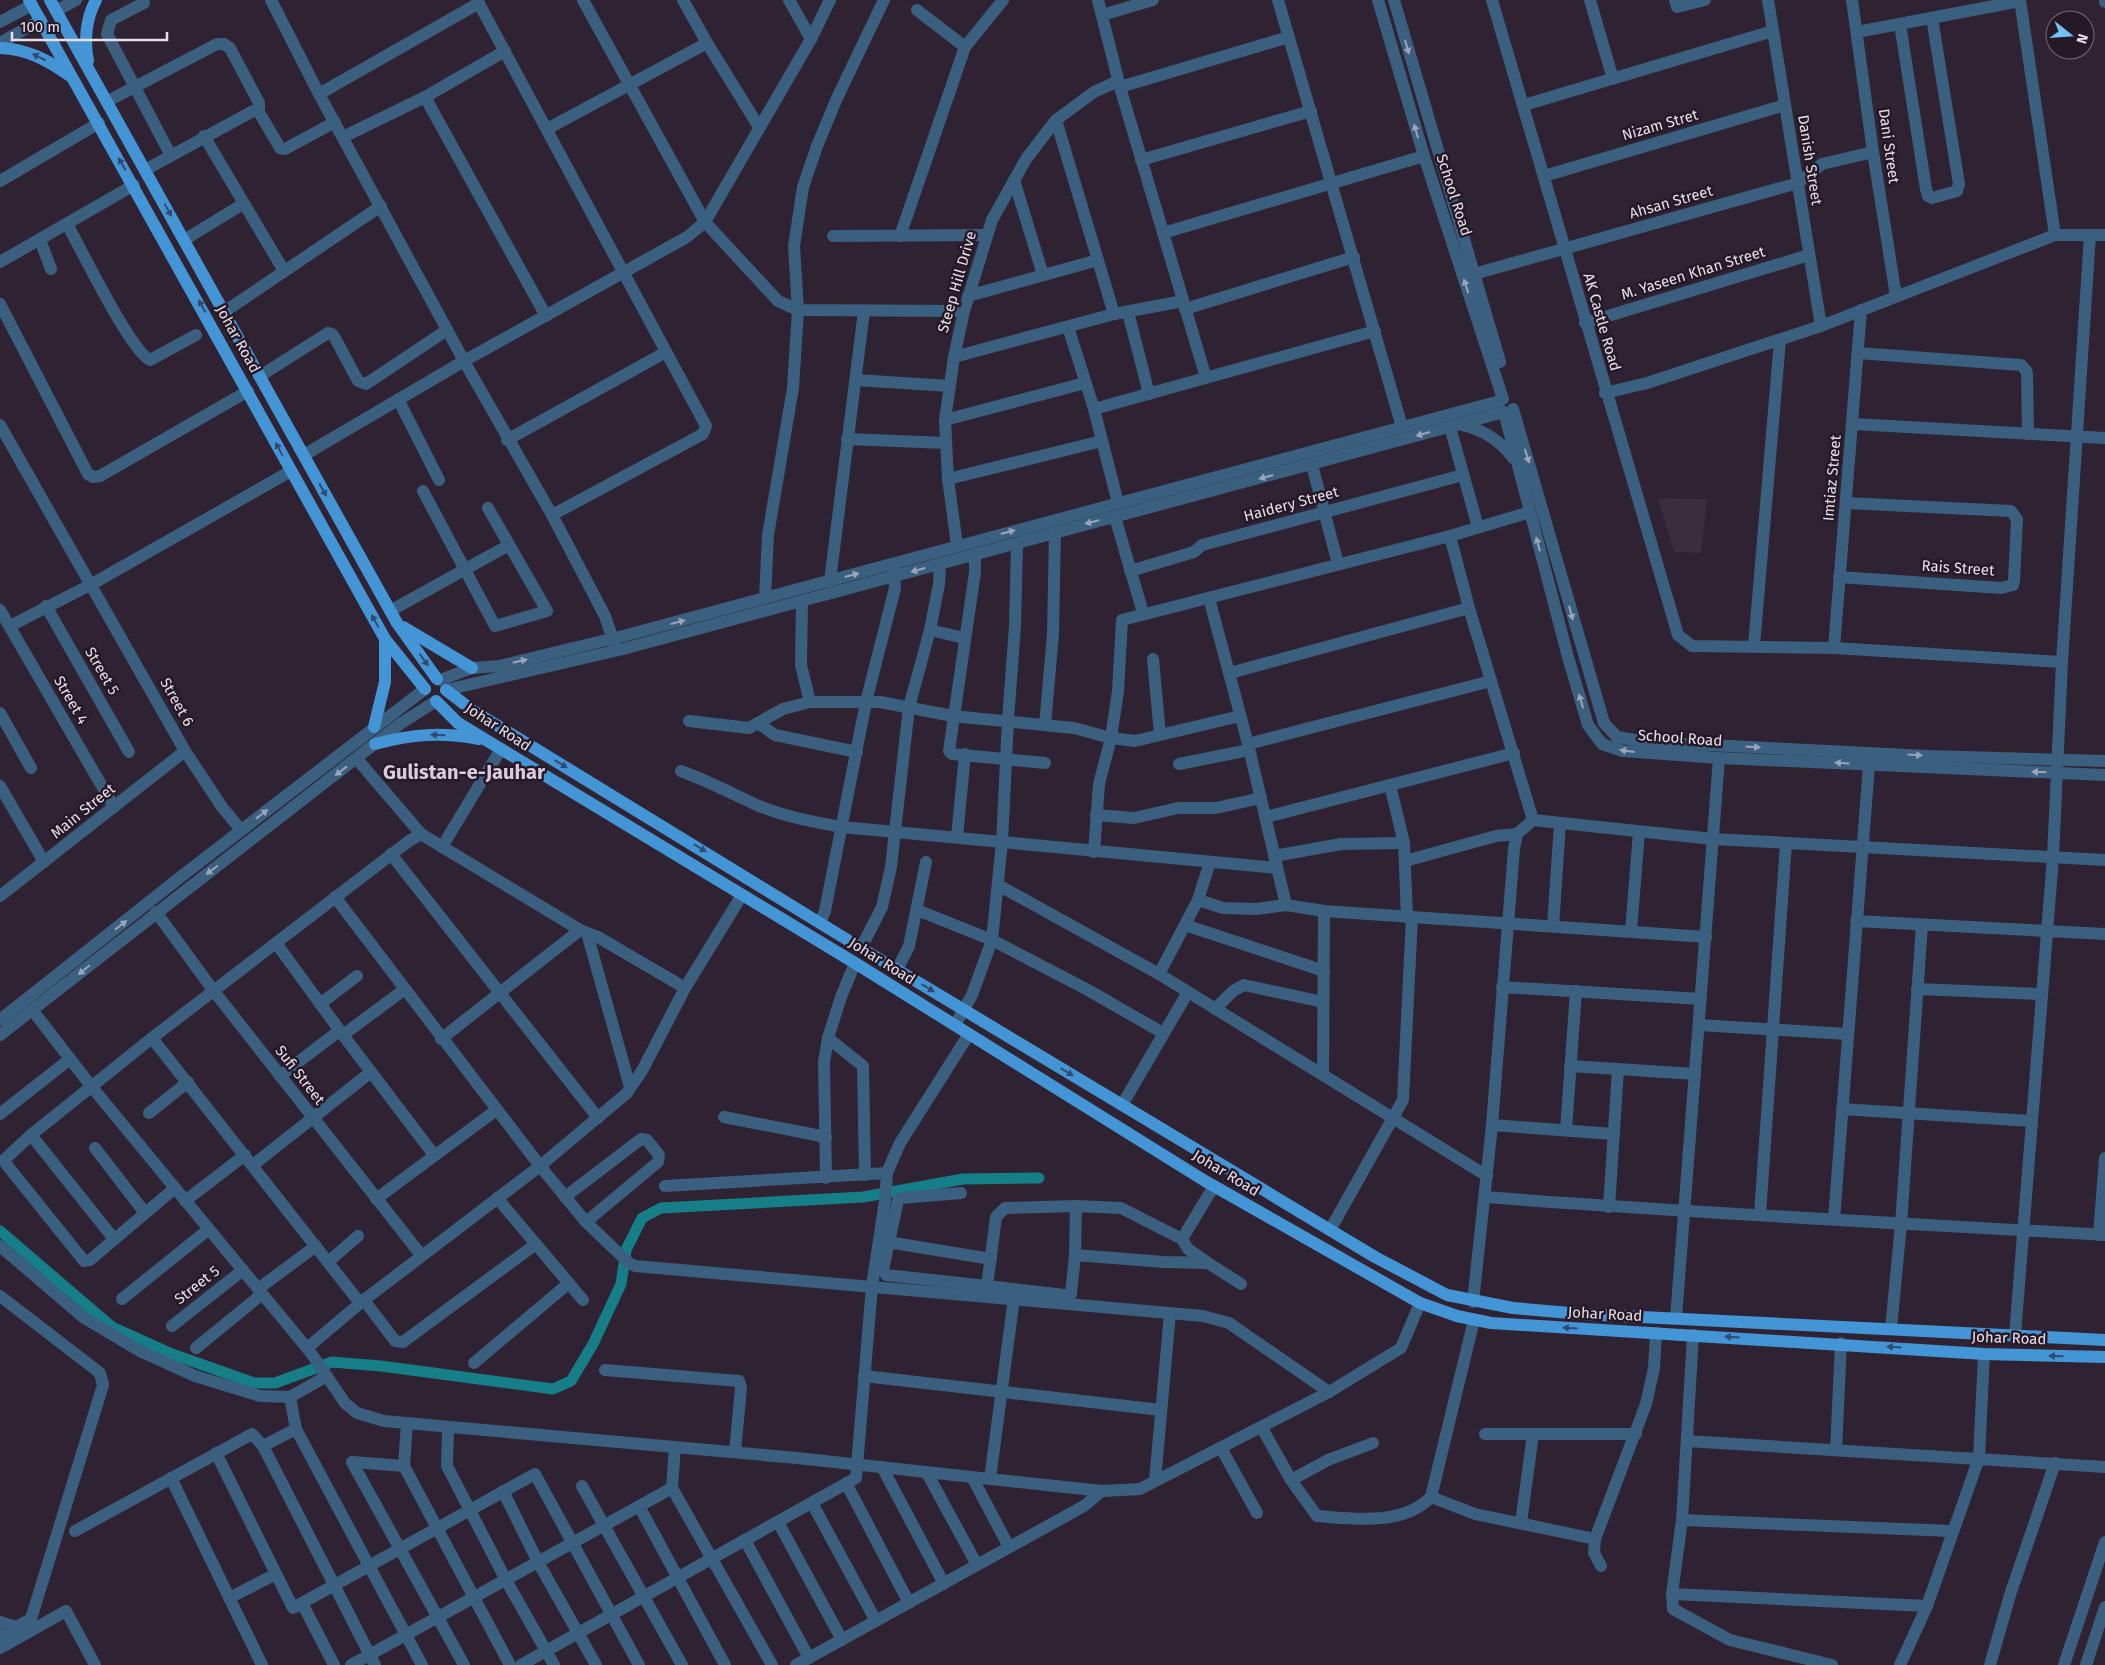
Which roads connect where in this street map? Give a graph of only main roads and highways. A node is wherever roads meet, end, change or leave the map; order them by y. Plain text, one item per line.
1 (96, 0) edge
2 (31, 2) edge
3 (53, 5) edge
4 (0, 48) edge
5 (90, 71) junction
6 (74, 79) junction
7 (397, 623) junction
8 (385, 639) junction
9 (472, 668) road end
10 (441, 683) junction
11 (425, 689) junction
12 (436, 701) junction
13 (374, 728) road end
14 (486, 740) junction
15 (375, 744) road end
16 (2105, 1340) edge
17 (2105, 1357) edge

1 - 5 main road
2 - 6 main road, Johar Road
3 - 5 main road, Johar Road
6 -> 4 main road
5 -> 7 main road, Johar Road
8 -> 6 main road, Johar Road
7 - 9 main road
7 -> 10 main road, Johar Road
8 - 11 main road, Johar Road
8 - 13 main road
10 - 11 main road
10 - 12 main road
10 -> 16 main road, Johar Road
11 - 12 main road, Johar Road
12 - 14 main road, Johar Road
14 -> 15 main road
17 -> 14 main road, Johar Road

